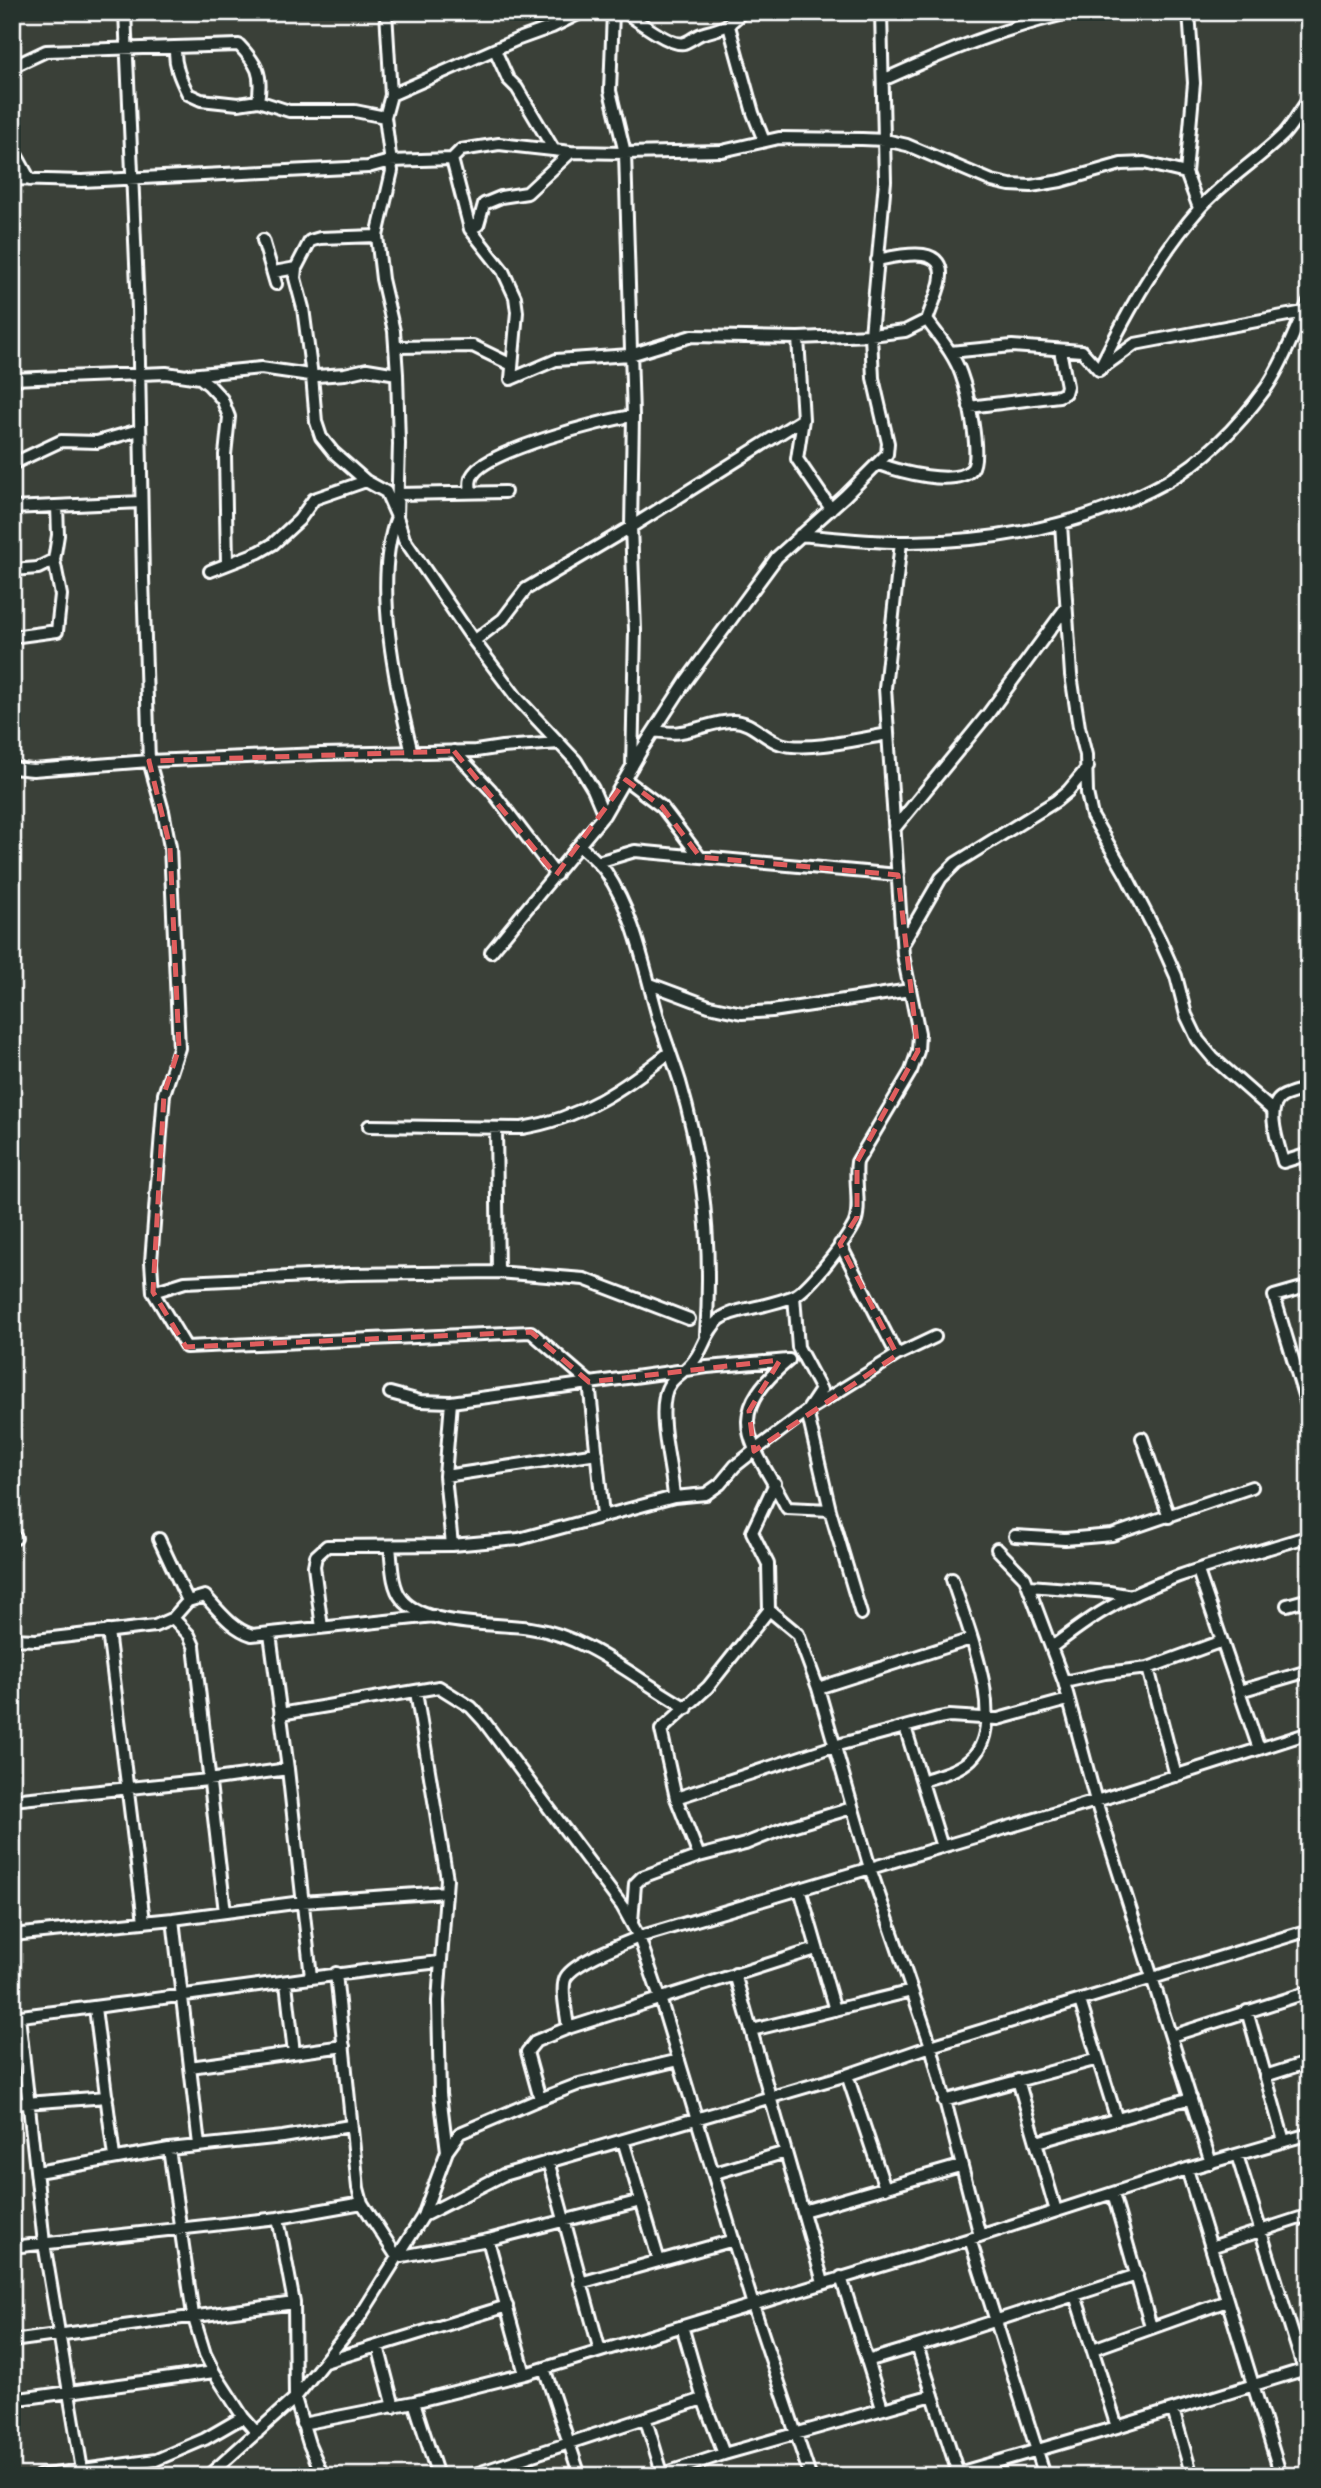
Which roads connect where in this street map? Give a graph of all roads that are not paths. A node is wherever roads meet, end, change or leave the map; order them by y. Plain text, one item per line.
1 (125, 12) edge
2 (386, 12) edge
3 (582, 12) edge
4 (613, 12) edge
5 (625, 12) edge
6 (742, 12) edge
7 (881, 12) edge
8 (1074, 12) edge
9 (1189, 12) edge
10 (729, 26) junction
11 (175, 47) junction
12 (126, 49) junction
13 (495, 50) junction
14 (12, 67) edge
15 (883, 80) junction
16 (391, 95) junction
17 (1309, 99) edge
18 (258, 101) junction
19 (385, 117) junction
20 (885, 140) junction
21 (764, 141) junction
22 (12, 147) edge
23 (554, 150) junction
24 (571, 152) junction
25 (625, 153) junction
26 (452, 159) junction
27 (390, 161) junction
28 (1186, 173) junction
29 (12, 179) edge
30 (132, 179) junction
31 (30, 180) junction
32 (1199, 208) junction
33 (470, 229) junction
34 (377, 236) junction
35 (263, 240) dead end
36 (877, 260) junction
37 (296, 268) junction
38 (274, 271) junction
39 (276, 284) dead end
40 (1306, 306) edge
41 (927, 320) junction
42 (871, 335) junction
43 (798, 338) junction
44 (396, 347) junction
45 (1060, 350) junction
46 (950, 352) junction
47 (630, 355) junction
48 (512, 365) junction
49 (1099, 370) junction
50 (397, 374) junction
51 (138, 375) junction
52 (189, 375) junction
53 (312, 376) junction
54 (12, 379) edge
55 (969, 407) junction
56 (633, 416) junction
57 (803, 419) junction
58 (139, 429) junction
59 (12, 464) edge
60 (879, 464) junction
61 (366, 481) junction
62 (471, 492) junction
63 (505, 492) dead end
64 (398, 494) junction
65 (141, 502) junction
66 (57, 506) junction
67 (12, 508) edge
68 (831, 509) junction
69 (397, 517) junction
70 (1061, 524) junction
71 (631, 527) junction
72 (800, 535) junction
73 (901, 542) junction
74 (54, 560) junction
75 (227, 564) junction
76 (12, 570) edge
77 (210, 570) dead end
78 (1065, 609) junction
79 (12, 637) edge
80 (474, 641) junction
81 (654, 731) junction
82 (888, 734) junction
83 (559, 743) junction
84 (454, 751) junction
85 (412, 754) junction
86 (149, 761) junction
87 (1088, 767) junction
88 (12, 768) edge
89 (632, 769) junction
90 (626, 780) junction
91 (604, 815) junction
92 (894, 829) junction
93 (580, 846) junction
94 (700, 857) junction
95 (598, 862) junction
96 (556, 875) junction
97 (898, 875) junction
98 (904, 942) junction
99 (491, 952) dead end
100 (650, 984) junction
101 (910, 990) junction
102 (670, 1052) junction
103 (1309, 1088) edge
104 (1272, 1110) junction
105 (369, 1126) dead end
106 (496, 1128) junction
107 (1309, 1154) edge
108 (840, 1244) junction
109 (498, 1272) junction
110 (1309, 1286) edge
111 (153, 1292) junction
112 (794, 1296) junction
113 (689, 1319) dead end
114 (706, 1337) junction
115 (935, 1337) dead end
116 (800, 1352) junction
117 (897, 1355) junction
118 (788, 1360) junction
119 (680, 1372) junction
120 (589, 1382) junction
121 (390, 1393) dead end
122 (451, 1402) junction
123 (807, 1411) junction
124 (1309, 1412) edge
125 (1142, 1438) dead end
126 (754, 1451) junction
127 (597, 1453) junction
128 (445, 1476) junction
129 (775, 1483) junction
130 (1252, 1487) dead end
131 (674, 1497) junction
132 (830, 1510) junction
133 (603, 1515) junction
134 (1170, 1517) junction
135 (1015, 1536) dead end
136 (1309, 1536) edge
137 (159, 1539) dead end
138 (452, 1545) junction
139 (390, 1547) junction
140 (997, 1549) dead end
141 (1198, 1571) junction
142 (952, 1579) dead end
143 (1029, 1587) junction
144 (1132, 1596) junction
145 (1309, 1599) edge
146 (188, 1601) junction
147 (1287, 1605) dead end
148 (769, 1610) junction
149 (861, 1614) dead end
150 (434, 1616) junction
151 (173, 1618) junction
152 (322, 1628) junction
153 (108, 1631) junction
154 (270, 1634) junction
155 (12, 1639) edge
156 (971, 1639) junction
157 (1223, 1641) junction
158 (1052, 1647) junction
159 (1148, 1668) junction
160 (1308, 1671) edge
161 (1064, 1682) junction
162 (818, 1688) junction
163 (1240, 1691) junction
164 (416, 1692) junction
165 (1068, 1700) junction
166 (687, 1708) junction
167 (280, 1714) junction
168 (987, 1719) junction
169 (905, 1727) junction
170 (1309, 1734) edge
171 (834, 1746) junction
172 (1259, 1749) junction
173 (288, 1769) junction
174 (1176, 1776) junction
175 (208, 1780) junction
176 (922, 1780) junction
177 (126, 1789) junction
178 (677, 1798) junction
179 (12, 1800) edge
180 (1096, 1801) junction
181 (852, 1808) junction
182 (942, 1847) junction
183 (699, 1856) junction
184 (870, 1868) junction
185 (800, 1889) junction
186 (446, 1892) junction
187 (302, 1902) junction
188 (225, 1912) junction
189 (173, 1919) junction
190 (144, 1921) junction
191 (632, 1924) junction
192 (1308, 1932) edge
193 (12, 1935) edge
194 (639, 1937) junction
195 (816, 1949) junction
196 (439, 1962) junction
197 (336, 1973) junction
198 (735, 1974) junction
199 (311, 1977) junction
200 (1151, 1978) junction
201 (286, 1983) junction
202 (912, 1991) junction
203 (1309, 1992) edge
204 (181, 1996) junction
205 (660, 1998) junction
206 (1080, 2001) junction
207 (95, 2008) junction
208 (835, 2010) junction
209 (1247, 2011) junction
210 (15, 2017) edge
211 (568, 2028) junction
212 (752, 2031) junction
213 (1171, 2036) junction
214 (344, 2046) junction
215 (930, 2046) junction
216 (293, 2053) junction
217 (1098, 2059) junction
218 (679, 2060) junction
219 (1309, 2062) edge
220 (190, 2067) junction
221 (847, 2075) junction
222 (1265, 2076) junction
223 (1018, 2080) junction
224 (107, 2097) junction
225 (771, 2097) junction
226 (1191, 2098) junction
227 (540, 2099) junction
228 (944, 2101) junction
229 (29, 2102) junction
230 (12, 2104) edge
231 (698, 2118) junction
232 (1117, 2120) junction
233 (351, 2126) junction
234 (1309, 2134) edge
235 (623, 2140) junction
236 (1284, 2141) junction
237 (1037, 2142) junction
238 (199, 2145) junction
239 (169, 2149) junction
240 (447, 2151) junction
241 (786, 2152) junction
242 (1237, 2155) junction
243 (114, 2157) junction
244 (548, 2161) junction
245 (1211, 2162) junction
246 (960, 2166) junction
247 (1187, 2169) junction
248 (37, 2172) junction
249 (715, 2173) junction
250 (885, 2188) junction
251 (1113, 2194) junction
252 (641, 2201) junction
253 (362, 2203) junction
254 (803, 2211) junction
255 (1056, 2211) junction
256 (423, 2216) junction
257 (1309, 2216) edge
258 (278, 2218) junction
259 (563, 2220) junction
260 (182, 2227) junction
261 (1259, 2231) junction
262 (975, 2237) junction
263 (488, 2240) junction
264 (734, 2240) junction
265 (44, 2243) junction
266 (12, 2247) edge
267 (1211, 2247) junction
268 (397, 2257) junction
269 (659, 2261) junction
270 (1137, 2274) junction
271 (841, 2277) junction
272 (823, 2282) junction
273 (580, 2283) junction
274 (1075, 2295) junction
275 (1227, 2301) junction
276 (294, 2302) junction
277 (753, 2305) junction
278 (507, 2306) junction
279 (193, 2315) junction
280 (997, 2319) junction
281 (682, 2326) junction
282 (1151, 2327) junction
283 (58, 2335) junction
284 (12, 2341) edge
285 (378, 2346) junction
286 (918, 2346) junction
287 (1093, 2349) junction
288 (600, 2351) junction
289 (867, 2361) junction
290 (325, 2362) junction
291 (544, 2368) junction
292 (1306, 2369) edge
293 (214, 2372) junction
294 (525, 2374) junction
295 (1253, 2385) junction
296 (1309, 2386) edge
297 (69, 2393) junction
298 (933, 2395) junction
299 (295, 2398) junction
300 (703, 2399) junction
301 (12, 2400) edge
302 (414, 2402) junction
303 (394, 2407) junction
304 (882, 2408) junction
305 (1173, 2410) junction
306 (243, 2417) junction
307 (646, 2420) junction
308 (302, 2424) junction
309 (1117, 2427) junction
310 (257, 2433) junction
311 (797, 2433) junction
312 (570, 2444) junction
313 (1037, 2449) junction
314 (724, 2454) junction
315 (82, 2470) junction
316 (492, 2472) edge
317 (953, 2474) edge
318 (209, 2475) edge
319 (663, 2475) edge
320 (39, 2476) edge
321 (323, 2476) edge
322 (438, 2476) edge
323 (469, 2476) edge
324 (580, 2476) edge
325 (810, 2476) edge
326 (1045, 2476) edge
327 (1192, 2476) edge
328 (1280, 2476) edge

1 - 12 street
2 - 16 street
3 - 13 street
4 - 25 street
5 - 10 street
6 - 10 street
7 - 15 street
8 - 15 street
9 - 28 street
10 - 21 street
11 - 12 street
11 - 18 street
11 - 18 street
12 - 14 street
12 - 30 street
13 - 16 street
13 - 23 street
15 - 20 street
16 - 19 street
17 - 32 street
18 - 19 street
19 - 27 street
20 - 21 street
20 - 28 street
20 - 36 street
21 - 25 street
22 - 31 street
23 - 24 street
23 - 26 street
24 - 25 street
24 - 33 street
25 - 47 street
26 - 27 street
26 - 33 street
27 - 30 street
27 - 34 street
28 - 32 street
29 - 31 street
30 - 31 street
30 - 51 street
32 - 49 street
33 - 48 street
34 - 37 street
34 - 44 street
35 - 38 street
36 - 41 street
36 - 42 street
37 - 38 street
37 - 53 street
38 - 39 street
40 - 49 street
40 - 70 street
41 - 42 street
41 - 46 street
42 - 43 street
42 - 60 street
43 - 47 street
43 - 57 street
44 - 48 street
44 - 50 street
45 - 46 street
45 - 49 street
45 - 55 street
46 - 55 street
47 - 48 street
47 - 56 street
50 - 53 street
50 - 64 street
51 - 52 street
51 - 54 street
51 - 58 street
52 - 53 street
52 - 75 street
53 - 61 street
55 - 60 street
56 - 62 street
56 - 71 street
57 - 68 street
57 - 71 street
58 - 59 street
58 - 65 street
60 - 68 street
61 - 69 street
61 - 75 street
62 - 63 street
62 - 64 street
64 - 69 street
65 - 66 street
65 - 86 street
66 - 67 street
66 - 74 street
68 - 72 street
69 - 80 street
69 - 85 street
70 - 73 street
70 - 78 street
71 - 80 street
71 - 89 street
72 - 73 street
72 - 81 street
73 - 82 street
74 - 76 street
74 - 79 street
75 - 77 street
78 - 87 street
78 - 92 street
80 - 83 street
81 - 82 street
81 - 89 street
82 - 92 street
83 - 84 street
83 - 91 street
84 - 85 street
84 - 96 street
85 - 86 street
86 - 88 street
86 - 111 street
87 - 98 street
87 - 104 street
89 - 90 street
90 - 91 street
90 - 94 street
91 - 93 street
92 - 97 street
93 - 95 street
93 - 96 street
94 - 95 street
94 - 97 street
95 - 100 street
96 - 99 street
97 - 98 street
98 - 101 street
100 - 101 street
100 - 102 street
101 - 108 street
102 - 106 street
102 - 114 street
103 - 104 street
104 - 107 street
105 - 106 street
106 - 109 street
108 - 112 street
108 - 117 street
109 - 111 street
109 - 113 street
110 - 124 street
111 - 120 street
112 - 114 street
112 - 116 street
114 - 119 street
115 - 117 street
116 - 118 street
116 - 123 street
117 - 123 street
118 - 119 street
118 - 126 street
119 - 120 street
119 - 131 street
120 - 122 street
120 - 127 street
121 - 122 street
122 - 128 street
123 - 126 street
123 - 132 street
125 - 134 street
126 - 129 street
126 - 131 street
127 - 128 street
127 - 133 street
128 - 138 street
129 - 132 street
129 - 148 street
130 - 134 street
131 - 133 street
132 - 149 street
133 - 138 street
134 - 135 street
136 - 141 street
137 - 146 street
138 - 139 street
139 - 150 street
139 - 152 street
140 - 143 street
141 - 144 street
141 - 157 street
142 - 156 street
143 - 144 street
143 - 158 street
144 - 158 street
145 - 147 street
146 - 151 street
146 - 154 street
148 - 162 street
148 - 166 street
150 - 152 street
150 - 166 street
151 - 153 street
151 - 175 street
152 - 154 street
153 - 155 street
153 - 177 street
154 - 167 street
156 - 162 street
156 - 168 street
157 - 159 street
157 - 163 street
158 - 161 street
159 - 161 street
159 - 174 street
160 - 163 street
161 - 165 street
162 - 171 street
163 - 172 street
164 - 167 street
164 - 186 street
164 - 191 street
165 - 168 street
165 - 180 street
166 - 178 street
167 - 173 street
168 - 169 street
168 - 176 street
169 - 171 street
169 - 176 street
170 - 172 street
171 - 178 street
171 - 181 street
172 - 174 street
173 - 175 street
173 - 187 street
174 - 180 street
175 - 177 street
175 - 188 street
176 - 182 street
177 - 179 street
177 - 190 street
178 - 183 street
180 - 182 street
180 - 200 street
181 - 183 street
181 - 184 street
182 - 184 street
183 - 191 street
184 - 185 street
184 - 202 street
185 - 194 street
185 - 195 street
186 - 187 street
186 - 196 street
187 - 188 street
187 - 199 street
188 - 189 street
189 - 190 street
189 - 204 street
190 - 193 street
191 - 194 street
192 - 200 street
194 - 205 street
194 - 211 street
195 - 198 street
195 - 208 street
196 - 197 street
196 - 240 street
197 - 199 street
197 - 214 street
198 - 205 street
198 - 212 street
199 - 201 street
200 - 206 street
200 - 213 street
201 - 204 street
201 - 216 street
202 - 208 street
202 - 215 street
203 - 209 street
204 - 207 street
204 - 220 street
205 - 211 street
205 - 218 street
206 - 215 street
206 - 217 street
207 - 210 street
207 - 224 street
208 - 212 street
209 - 213 street
209 - 222 street
210 - 229 street
211 - 227 street
212 - 225 street
213 - 226 street
214 - 216 street
214 - 233 street
215 - 221 street
215 - 228 street
216 - 220 street
217 - 223 street
217 - 232 street
218 - 227 street
218 - 231 street
219 - 222 street
220 - 238 street
221 - 225 street
221 - 250 street
222 - 236 street
223 - 228 street
223 - 237 street
224 - 229 street
224 - 243 street
225 - 231 street
225 - 241 street
226 - 232 street
226 - 245 street
227 - 240 street
228 - 246 street
229 - 230 street
229 - 248 street
231 - 235 street
231 - 249 street
232 - 237 street
233 - 238 street
233 - 253 street
234 - 236 street
235 - 244 street
235 - 252 street
236 - 242 street
237 - 255 street
238 - 239 street
239 - 243 street
239 - 260 street
240 - 256 street
241 - 249 street
241 - 254 street
242 - 245 street
242 - 261 street
243 - 248 street
244 - 256 street
244 - 259 street
245 - 247 street
246 - 250 street
246 - 262 street
247 - 251 street
247 - 267 street
248 - 265 street
249 - 264 street
250 - 254 street
251 - 255 street
251 - 270 street
252 - 259 street
252 - 269 street
253 - 258 street
253 - 268 street
254 - 272 street
255 - 262 street
256 - 268 street
257 - 261 street
258 - 260 street
258 - 276 street
259 - 263 street
259 - 273 street
260 - 265 street
260 - 279 street
261 - 267 street
261 - 292 street
262 - 271 street
262 - 280 street
263 - 268 street
263 - 278 street
264 - 269 street
264 - 277 street
265 - 266 street
265 - 283 street
267 - 275 street
268 - 290 street
269 - 273 street
270 - 274 street
270 - 282 street
271 - 272 street
271 - 289 street
272 - 277 street
273 - 288 street
274 - 280 street
274 - 287 street
275 - 282 street
275 - 295 street
276 - 279 street
276 - 299 street
277 - 281 street
277 - 311 street
278 - 285 street
278 - 294 street
279 - 283 street
279 - 293 street
280 - 286 street
280 - 313 street
281 - 288 street
281 - 300 street
282 - 287 street
283 - 284 street
283 - 297 street
285 - 290 street
285 - 303 street
286 - 289 street
286 - 298 street
287 - 309 street
288 - 291 street
289 - 304 street
290 - 299 street
291 - 294 street
291 - 312 street
292 - 295 street
292 - 296 street
293 - 297 street
293 - 306 street
294 - 302 street
295 - 305 street
295 - 328 street
297 - 301 street
297 - 315 street
298 - 304 street
298 - 317 street
299 - 308 street
299 - 310 street
300 - 307 street
300 - 314 street
302 - 303 street
302 - 322 street
303 - 308 street
304 - 311 street
305 - 309 street
305 - 327 street
306 - 310 street
306 - 315 street
307 - 312 street
307 - 319 street
308 - 321 street
309 - 313 street
310 - 318 street
311 - 314 street
311 - 325 street
312 - 316 street
312 - 324 street
313 - 317 street
313 - 326 street
314 - 319 street
315 - 320 street
316 - 323 street

